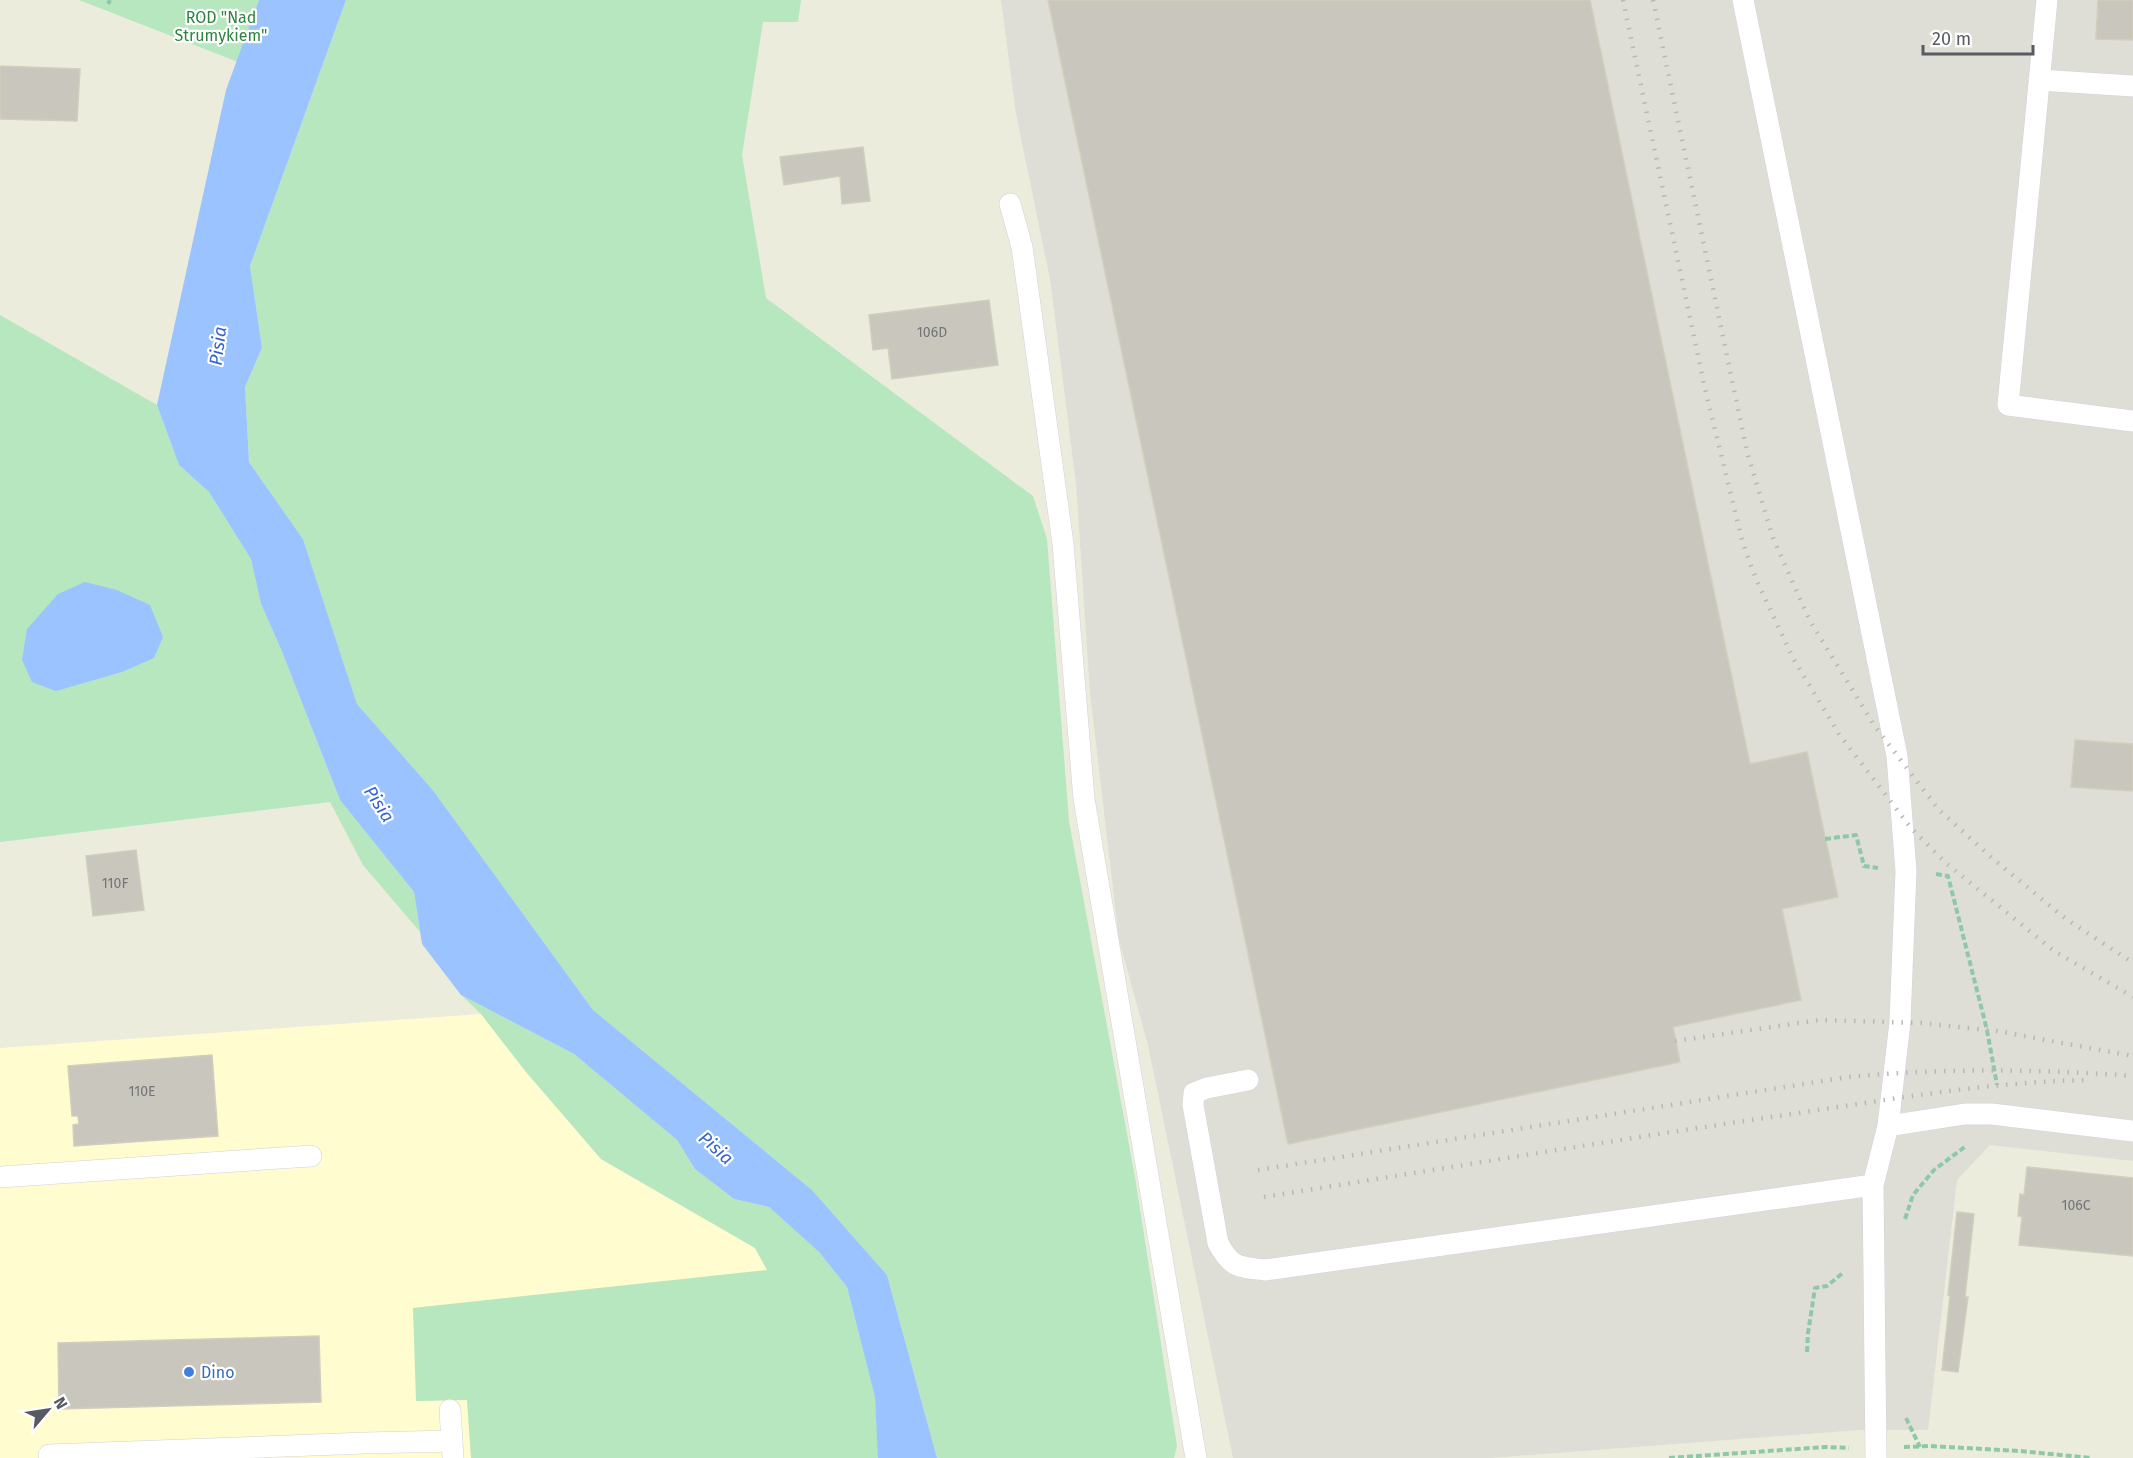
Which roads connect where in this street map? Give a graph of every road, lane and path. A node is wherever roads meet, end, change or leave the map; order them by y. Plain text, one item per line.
1 (1743, 0) edge
2 (2047, 0) edge
3 (2039, 80) junction
4 (2133, 86) edge
5 (1010, 204) dead end
6 (2133, 421) edge
7 (1825, 839) dead end
8 (1906, 871) junction
9 (1248, 1080) dead end
10 (1992, 1113) junction
11 (1888, 1126) junction
12 (2133, 1131) edge
13 (310, 1156) dead end
14 (0, 1177) edge
15 (1873, 1185) junction
16 (1904, 1221) dead end
17 (450, 1410) dead end
18 (453, 1450) edge
19 (49, 1455) dead end
20 (1196, 1458) edge
21 (1876, 1458) edge

1 - 8 lane
2 - 3 lane
3 - 4 lane
3 - 6 lane
5 - 20 lane
7 - 8 path
8 - 10 path
8 - 11 lane
9 - 15 lane
10 - 11 lane
10 - 12 lane
10 - 16 path
11 - 15 lane
13 - 14 lane
15 - 21 lane
17 - 18 lane
18 - 19 lane

